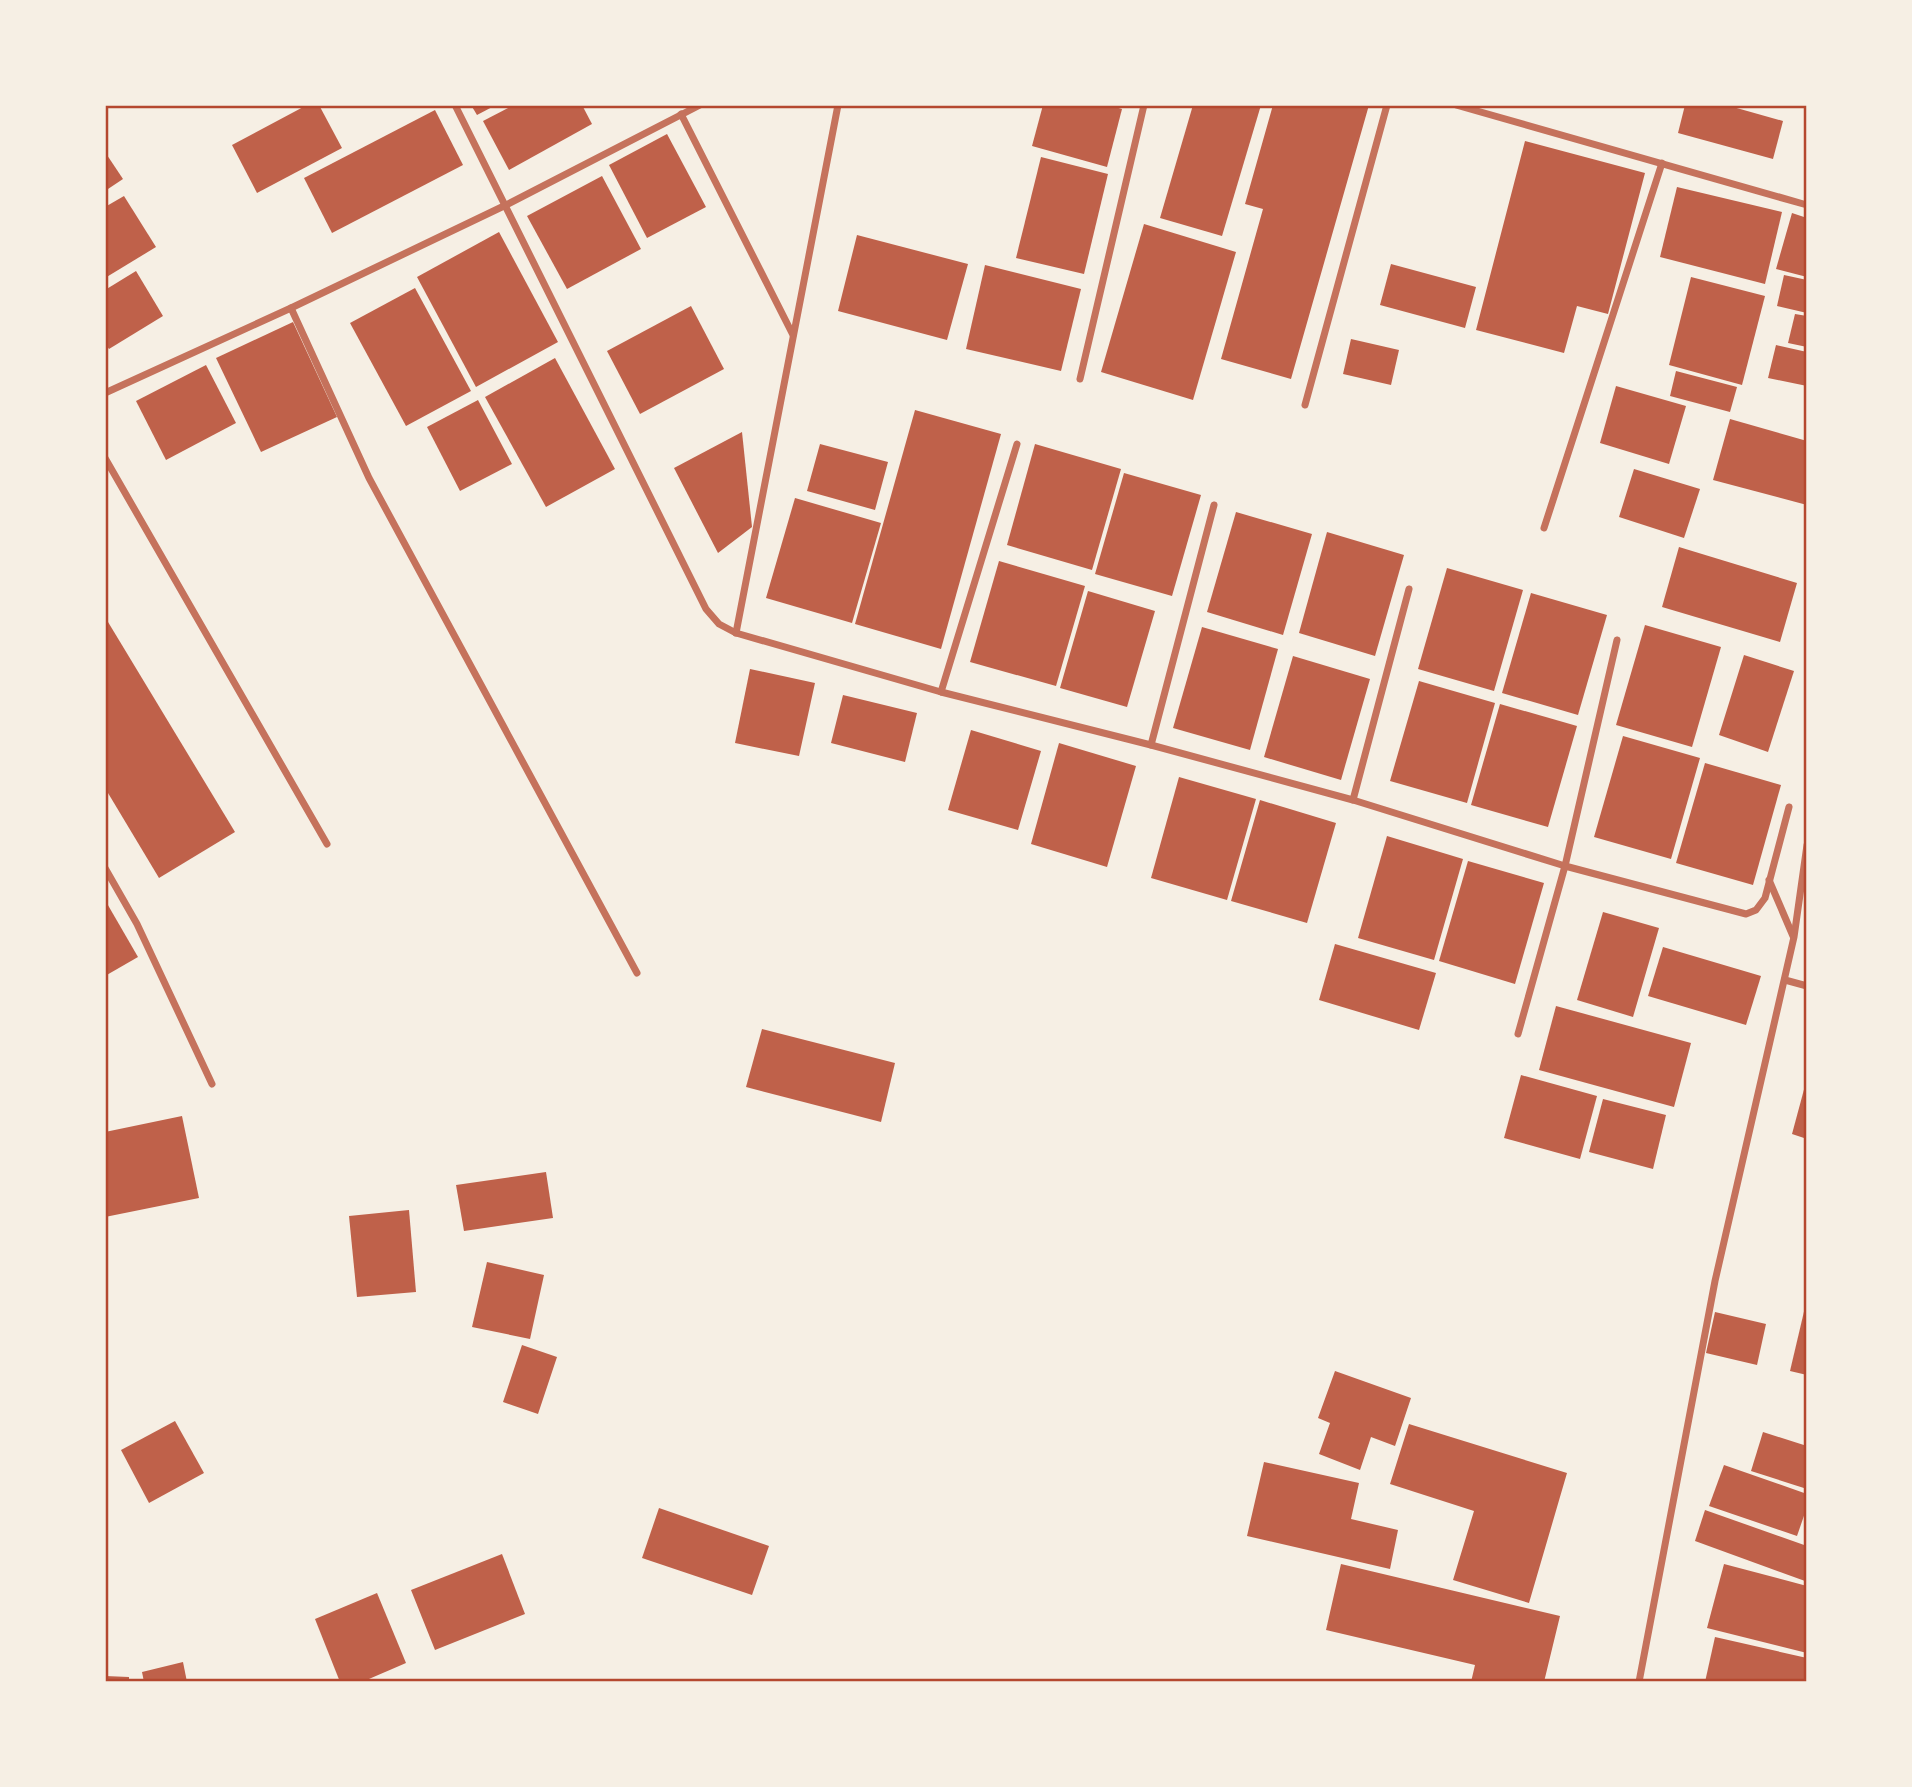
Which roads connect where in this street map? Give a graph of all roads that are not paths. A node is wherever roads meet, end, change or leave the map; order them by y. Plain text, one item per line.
1 (455, 105) edge
2 (700, 105) edge
3 (838, 105) edge
4 (1144, 105) edge
5 (1387, 105) edge
6 (1456, 105) edge
7 (681, 114) junction
8 (1662, 163) junction
9 (506, 205) junction
10 (1807, 205) edge
11 (291, 308) junction
12 (794, 336) junction
13 (1080, 379) dead end
14 (105, 393) edge
15 (1305, 405) dead end
16 (1017, 444) dead end
17 (105, 458) edge
18 (1214, 505) dead end
19 (1544, 528) dead end
20 (1409, 589) dead end
21 (736, 634) junction
22 (1617, 640) dead end
23 (941, 692) junction
24 (1151, 745) junction
25 (1353, 800) junction
26 (1789, 807) dead end
27 (327, 844) dead end
28 (1807, 845) edge
29 (1565, 866) junction
30 (105, 868) edge
31 (1768, 879) junction
32 (1794, 937) junction
33 (637, 973) dead end
34 (1785, 980) junction
35 (1807, 986) edge
36 (1518, 1034) dead end
37 (212, 1084) dead end
38 (1639, 1682) edge

1 - 9 street
2 - 7 street
3 - 12 street
4 - 13 street
5 - 15 street
6 - 8 street
7 - 9 street
7 - 12 street
8 - 10 street
8 - 19 street
9 - 11 street
9 - 21 street
11 - 14 street
11 - 33 street
12 - 21 street
16 - 23 street
17 - 27 street
18 - 24 street
20 - 25 street
21 - 23 street
22 - 29 street
23 - 24 street
24 - 25 street
25 - 29 street
26 - 31 street
28 - 32 street
29 - 31 street
29 - 36 street
30 - 37 street
31 - 32 street
32 - 34 street
34 - 35 street
34 - 38 street

